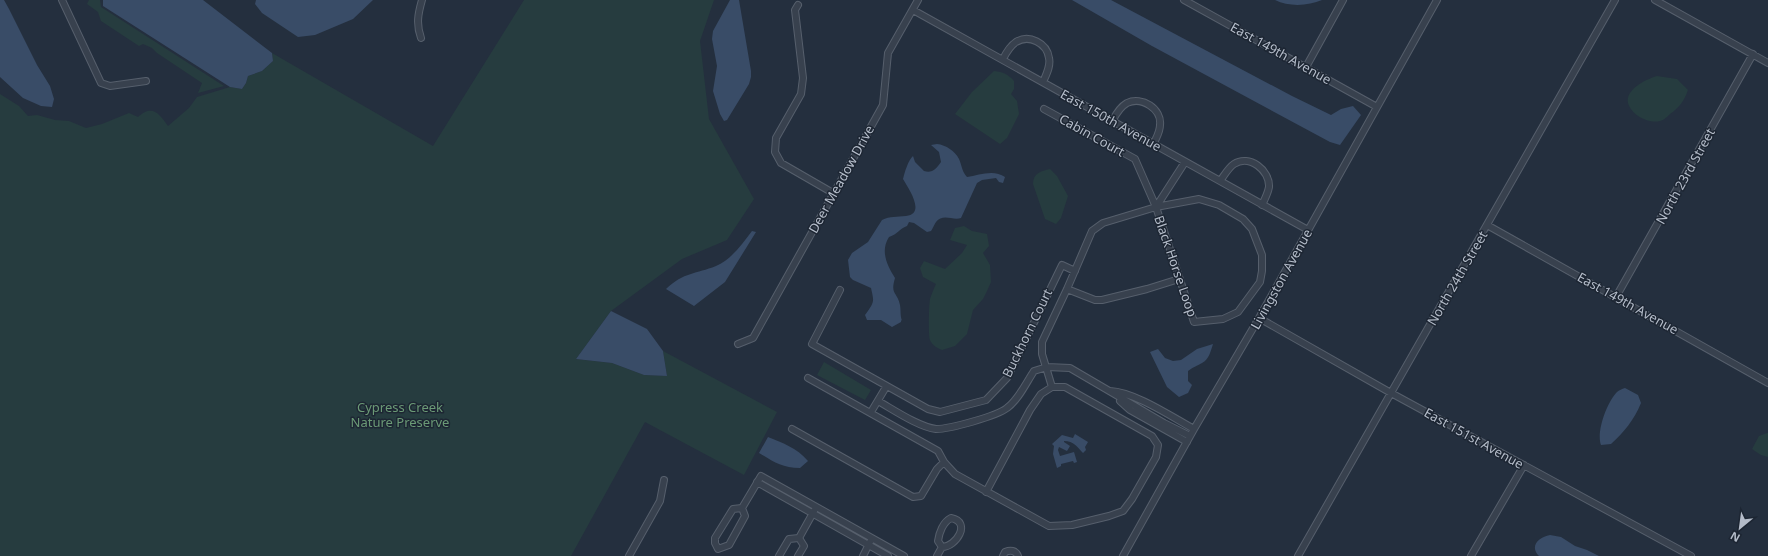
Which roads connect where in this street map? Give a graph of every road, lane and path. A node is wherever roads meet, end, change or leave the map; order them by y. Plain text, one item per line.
1 (62, 0) edge
2 (422, 0) edge
3 (918, 0) edge
4 (1184, 0) edge
5 (1343, 0) edge
6 (1437, 0) edge
7 (1615, 0) edge
8 (1655, 0) edge
9 (798, 5) dead end
10 (913, 10) junction
11 (421, 38) dead end
12 (1752, 54) junction
13 (1003, 59) junction
14 (1768, 63) edge
15 (1306, 67) junction
16 (146, 81) dead end
17 (1043, 82) junction
18 (1377, 107) junction
19 (1044, 109) dead end
20 (1113, 120) junction
21 (1154, 143) junction
22 (1185, 162) junction
23 (1220, 181) junction
24 (833, 193) junction
25 (1262, 205) junction
26 (1156, 207) junction
27 (1487, 225) junction
28 (1308, 230) junction
29 (1074, 271) junction
30 (1180, 279) junction
31 (1067, 289) junction
32 (840, 290) dead end
33 (1616, 297) junction
34 (1260, 318) junction
35 (738, 344) dead end
36 (1047, 367) junction
37 (808, 378) dead end
38 (1768, 383) edge
39 (886, 387) junction
40 (1052, 387) junction
41 (1108, 390) junction
42 (1391, 393) junction
43 (878, 401) junction
44 (871, 412) junction
45 (792, 429) dead end
46 (1194, 429) junction
47 (1188, 439) junction
48 (944, 462) junction
49 (1524, 465) junction
50 (664, 480) dead end
51 (986, 492) junction
52 (742, 508) junction
53 (814, 510) junction
54 (799, 538) junction
55 (872, 538) junction
56 (868, 545) junction
57 (942, 547) junction
58 (630, 556) edge
59 (779, 556) edge
60 (798, 556) edge
61 (863, 556) edge
62 (888, 556) edge
63 (904, 556) edge
64 (938, 556) edge
65 (1003, 556) edge
66 (1018, 556) edge
67 (1122, 556) edge
68 (1298, 556) edge
69 (1471, 556) edge
70 (1691, 556) edge

1 - 16 street
2 - 11 street
3 - 10 street, Deer Meadow Drive
4 - 15 street, East 149th Avenue
5 - 15 street
6 - 18 street, Livingston Avenue
7 - 27 street, North 24th Street
8 - 12 street
9 - 24 street
10 - 13 street, East 150th Avenue
10 - 24 street, Deer Meadow Drive
12 - 14 street
12 - 33 street, North 23rd Street
13 - 17 street, East 150th Avenue
13 - 17 street
15 - 18 street, East 149th Avenue
17 - 20 street, East 150th Avenue
18 - 28 street, Livingston Avenue
19 - 26 street, Cabin Court
20 - 21 street, East 150th Avenue
20 - 21 street
21 - 22 street, East 150th Avenue
22 - 23 street, East 150th Avenue
22 - 26 street
23 - 25 street, East 150th Avenue
23 - 25 street
24 - 35 street, Deer Meadow Drive
25 - 28 street, East 150th Avenue
26 - 29 street
26 - 30 street, Black Horse Loop
26 - 30 street, Black Horse Loop
27 - 33 street, East 149th Avenue
27 - 42 street, North 24th Street
28 - 34 street, Livingston Avenue
29 - 31 street
29 - 39 street, Buckhorn Court
30 - 31 street
31 - 36 street
32 - 39 street, Buckhorn Court
33 - 38 street, East 149th Avenue
34 - 42 street, East 151st Avenue
34 - 46 street, Livingston Avenue
36 - 40 street
36 - 41 street
36 - 43 street
37 - 44 street
39 - 43 street
40 - 51 street
40 - 51 street
41 - 46 street
41 - 47 street
42 - 49 street, East 151st Avenue
42 - 68 street, North 24th Street
43 - 44 street
44 - 48 street
45 - 48 street
46 - 47 street, Livingston Avenue
47 - 67 street, Livingston Avenue
48 - 51 street
49 - 69 street
49 - 70 street, East 151st Avenue
50 - 58 street
52 - 52 street
52 - 53 street
53 - 54 street
53 - 55 street
53 - 56 street
54 - 59 street
54 - 60 street
55 - 56 street
55 - 63 street
56 - 61 street
56 - 62 street
57 - 57 street
57 - 64 street
65 - 66 street

